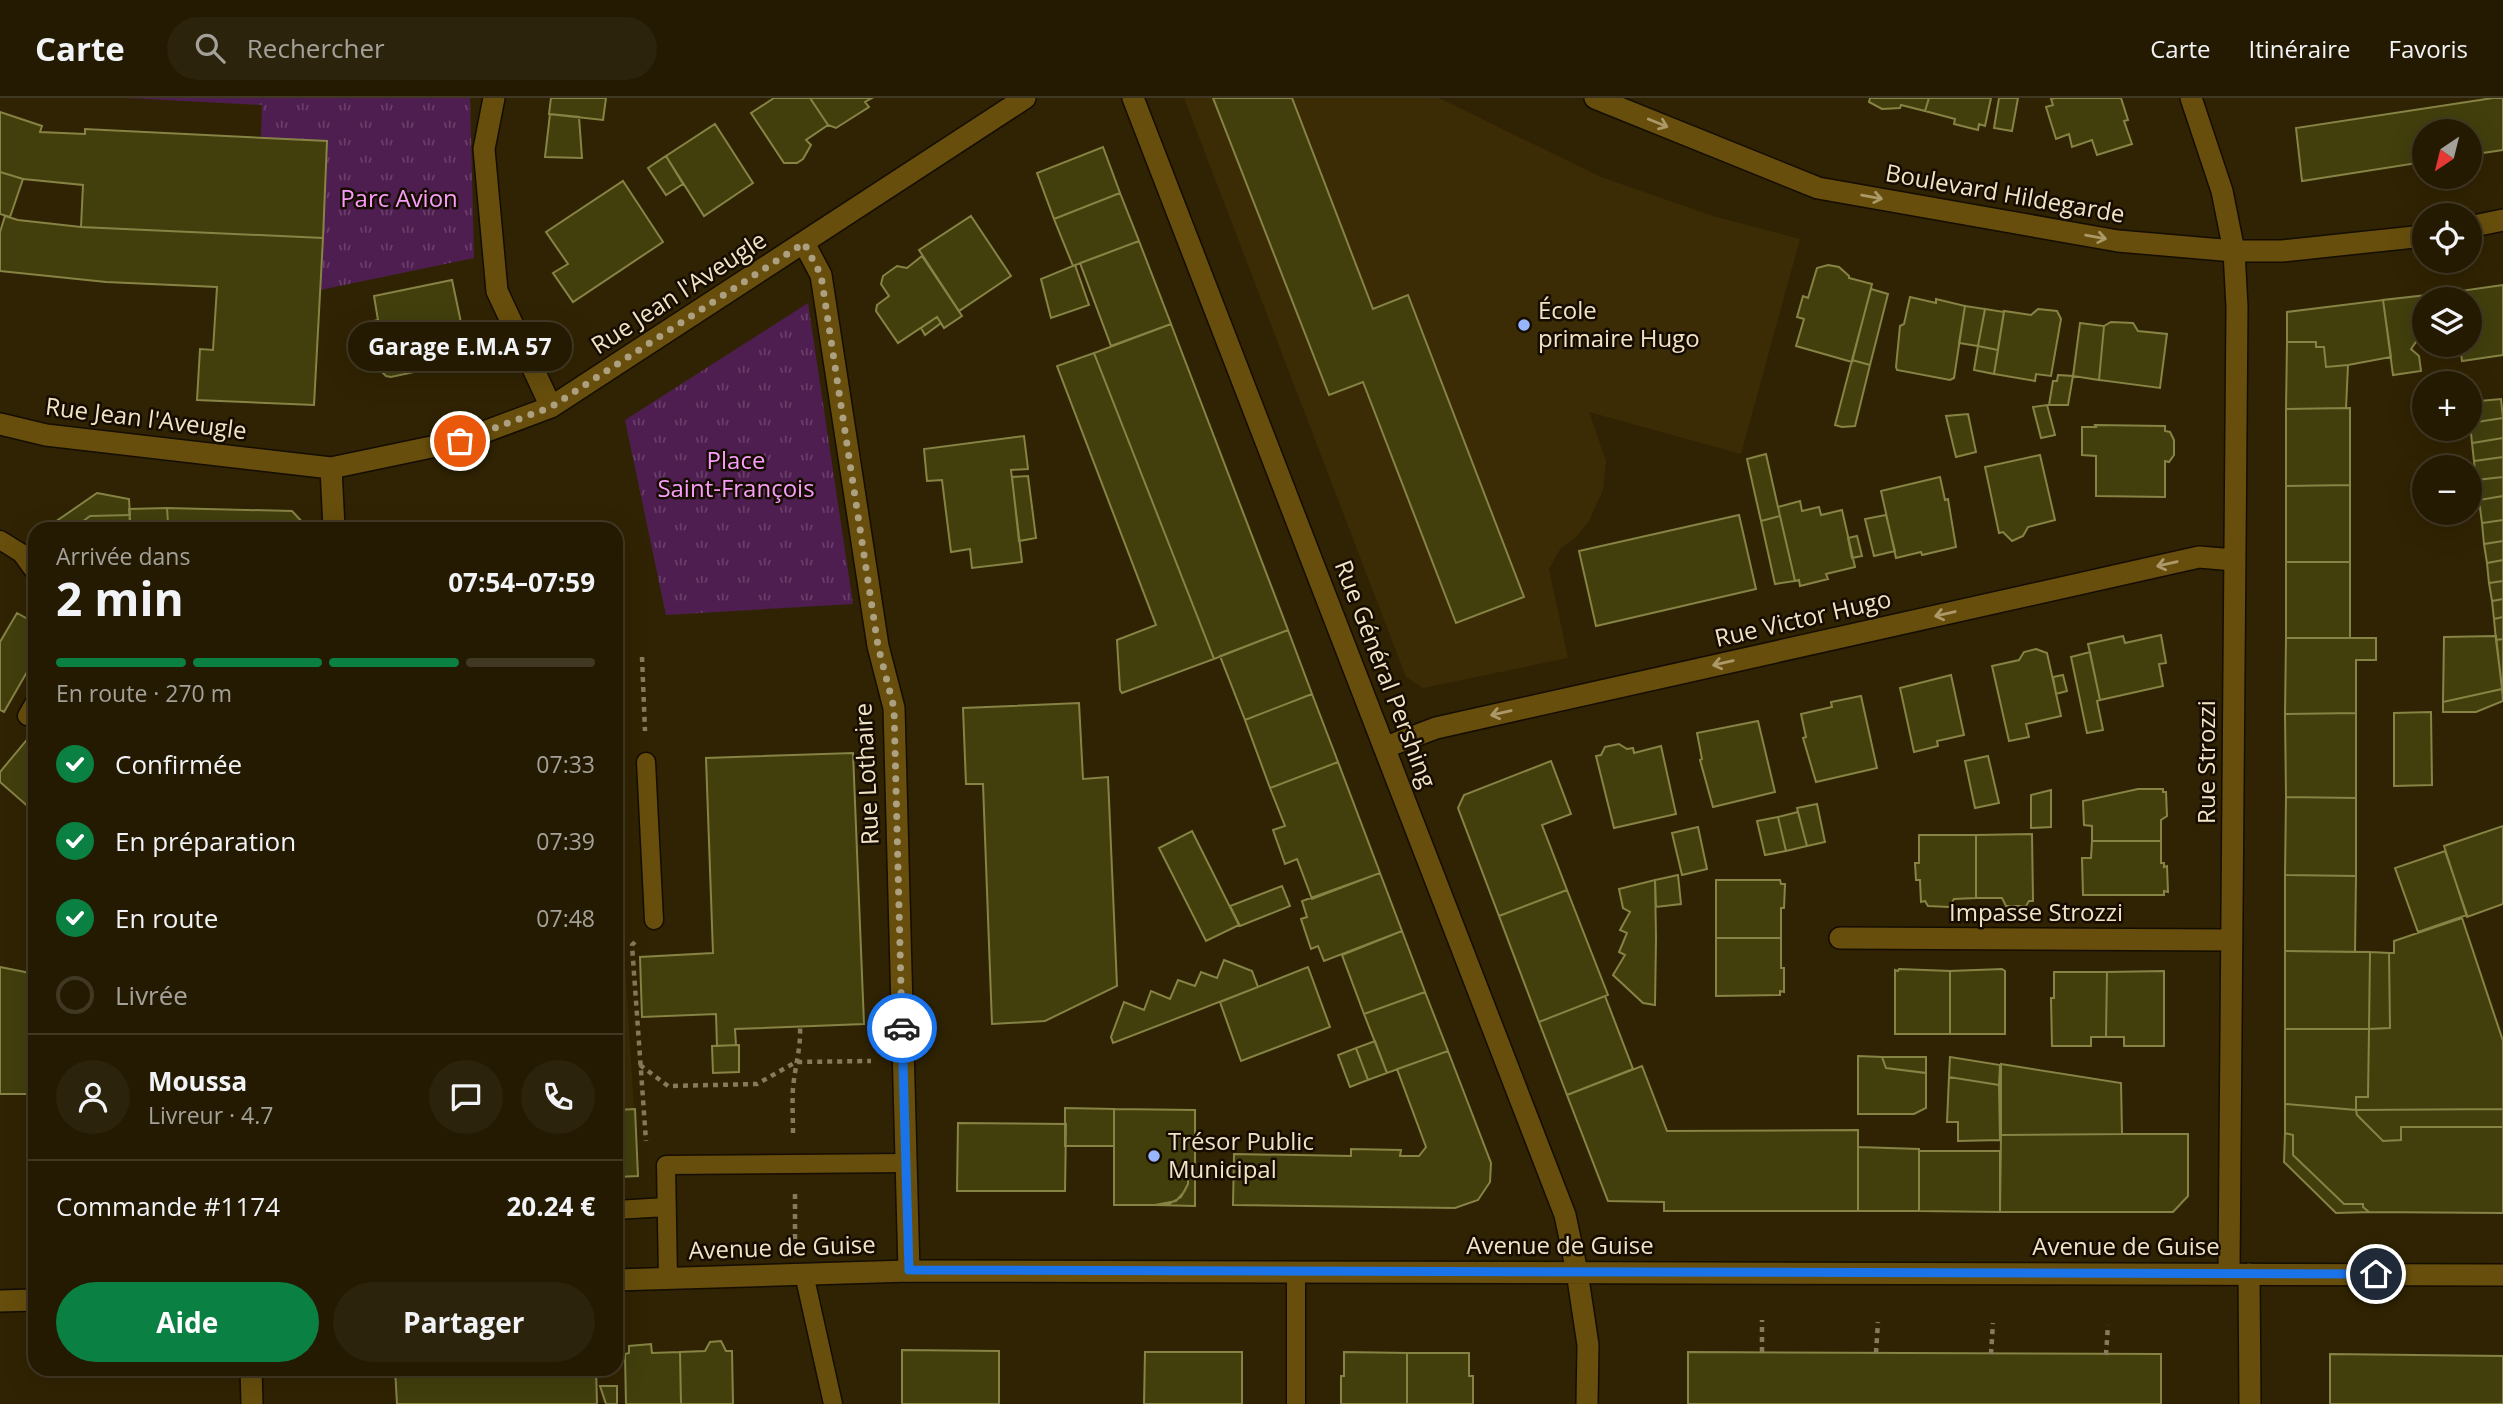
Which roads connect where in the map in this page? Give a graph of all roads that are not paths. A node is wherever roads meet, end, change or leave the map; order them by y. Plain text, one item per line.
1 (494, 98) edge
2 (1026, 98) edge
3 (1133, 98) edge
4 (1595, 98) edge
5 (2191, 98) edge
6 (2503, 220) edge
7 (2482, 224) edge
8 (2412, 237) edge
9 (804, 243) junction
10 (2234, 251) junction
11 (551, 407) junction
12 (0, 425) edge
13 (331, 468) junction
14 (334, 522) edge
15 (0, 540) edge
16 (2234, 560) junction
17 (28, 562) edge
18 (1386, 747) junction
19 (646, 762) road end
20 (653, 920) dead end
21 (1840, 938) dead end
22 (2232, 940) junction
23 (907, 1163) junction
24 (666, 1207) junction
25 (623, 1210) edge
26 (909, 1270) junction
27 (1296, 1271) junction
28 (1577, 1272) junction
29 (804, 1274) junction
30 (2239, 1274) junction
31 (2503, 1275) edge
32 (668, 1278) junction
33 (623, 1280) edge
34 (28, 1300) edge
35 (0, 1301) edge
36 (251, 1376) edge
37 (252, 1404) edge
38 (834, 1404) edge
39 (1296, 1404) edge
40 (1587, 1404) edge
41 (2250, 1404) edge

1 - 11 street
2 - 9 street, Rue Jean l'Aveugle
3 - 18 street, Rue Général Pershing
4 -> 10 street, Boulevard Hildegarde
5 - 10 street, Rue Strozzi
6 - 7 street
8 - 10 street, Boulevard Hildegarde
9 - 11 street, Rue Jean l'Aveugle
9 - 23 street, Rue Lothaire
10 - 16 street, Rue Strozzi
11 - 13 street, Rue Jean l'Aveugle
12 - 13 street, Rue Jean l'Aveugle
13 - 14 street
15 - 17 lane
16 -> 18 street, Rue Victor Hugo
16 - 22 street, Rue Strozzi
18 - 28 street, Rue Général Pershing
19 - 20 lane
21 - 22 street, Impasse Strozzi
22 - 30 street, Rue Strozzi
23 - 24 lane
23 - 26 street, Rue Lothaire
24 - 25 lane
24 - 32 lane
26 - 27 street, Avenue de Guise
26 - 29 street, Avenue de Guise
27 - 28 street, Avenue de Guise
27 - 39 lane
28 - 30 street, Avenue de Guise
28 - 40 street, Rue Général Pershing
29 - 32 street, Avenue de Guise
29 - 38 lane
30 - 31 street, Avenue de Guise
30 - 41 street, Rue Strozzi
32 - 33 street, Avenue de Guise
34 - 35 street
36 - 37 street

